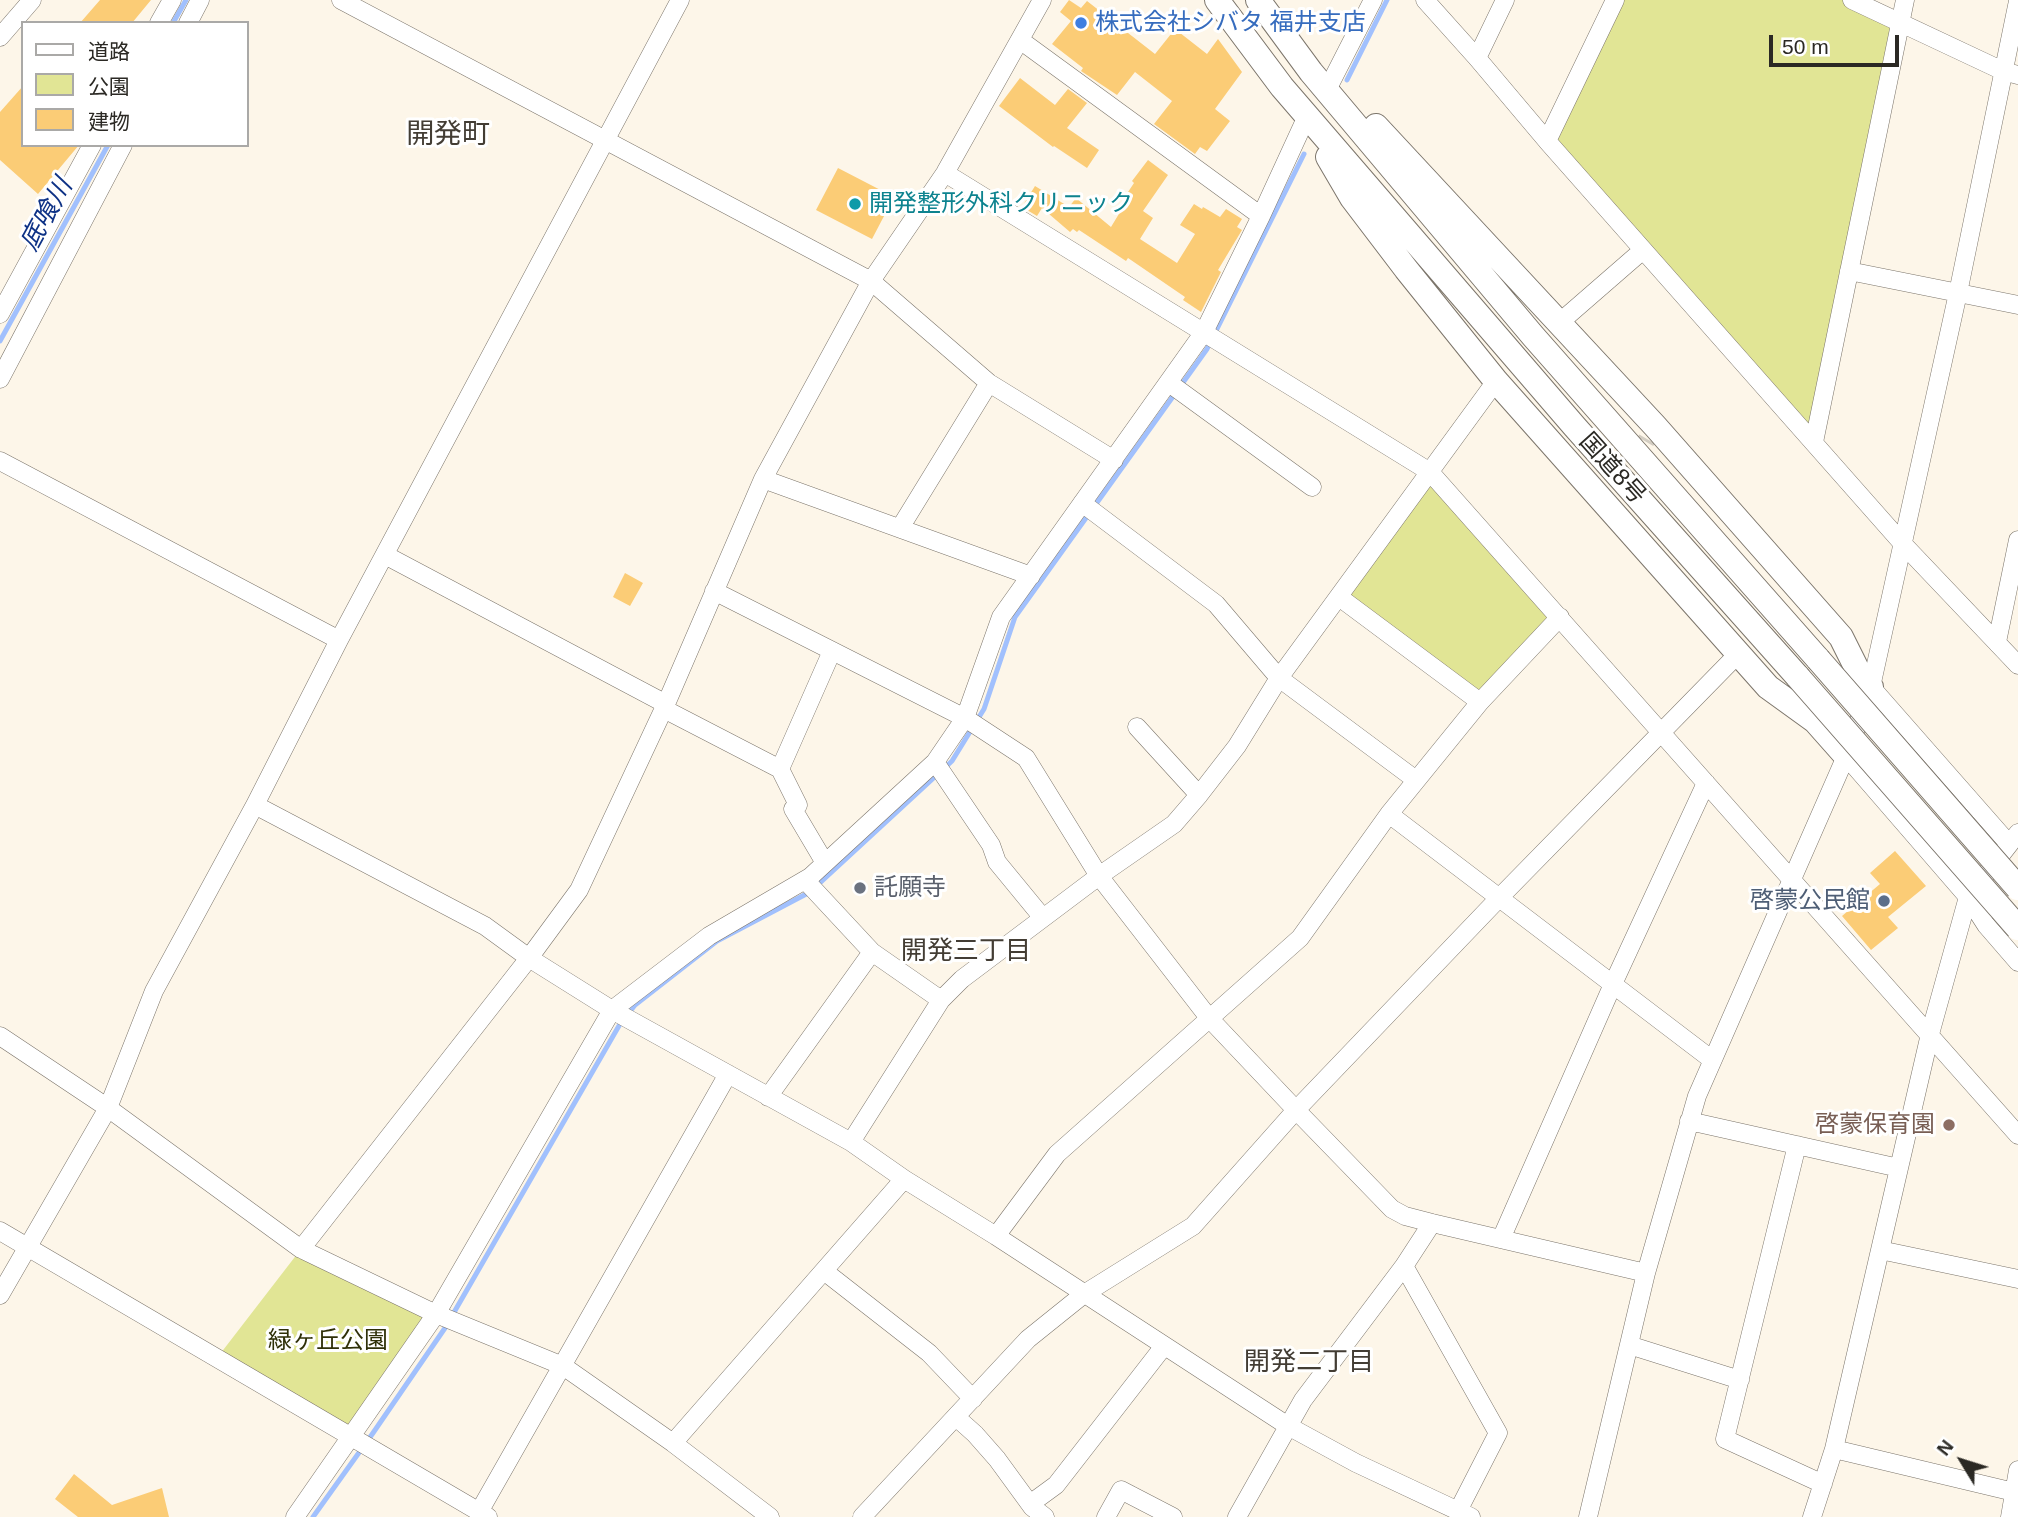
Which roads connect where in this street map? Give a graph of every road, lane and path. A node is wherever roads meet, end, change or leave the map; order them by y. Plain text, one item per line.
1 (32, 0) edge
2 (172, 0) edge
3 (200, 0) edge
4 (341, 0) edge
5 (680, 0) edge
6 (1042, 0) edge
7 (1217, 0) edge
8 (1258, 0) edge
9 (1373, 0) edge
10 (1424, 0) edge
11 (1504, 0) edge
12 (1615, 0) edge
13 (1852, 0) edge
14 (1905, 0) edge
15 (2018, 1) edge
16 (160, 21) edge
17 (189, 21) edge
18 (1900, 23) junction
19 (0, 37) edge
20 (1020, 40) junction
21 (1477, 58) junction
22 (2011, 73) edge
23 (1322, 83) junction
24 (1307, 116) junction
25 (605, 140) junction
26 (1547, 141) junction
27 (91, 147) edge
28 (122, 147) edge
29 (945, 173) junction
30 (1261, 216) junction
31 (1643, 250) junction
32 (1849, 271) junction
33 (871, 281) junction
34 (1958, 293) junction
35 (2018, 305) edge
36 (0, 314) edge
37 (1559, 323) junction
38 (1204, 332) junction
39 (0, 379) edge
40 (1496, 381) junction
41 (989, 383) junction
42 (1168, 383) junction
43 (1814, 442) junction
44 (1114, 460) junction
45 (0, 461) edge
46 (1430, 472) junction
47 (763, 479) junction
48 (1312, 487) dead end
49 (1083, 503) junction
50 (900, 528) junction
51 (2018, 540) edge
52 (1903, 544) junction
53 (385, 555) junction
54 (1031, 576) junction
55 (715, 591) junction
56 (1339, 597) junction
57 (1560, 617) junction
58 (339, 640) junction
59 (1997, 642) junction
60 (832, 651) junction
61 (1738, 654) junction
62 (2018, 665) edge
63 (1279, 678) junction
64 (1871, 687) junction
65 (1480, 702) junction
66 (665, 707) junction
67 (965, 718) junction
68 (1137, 727) dead end
69 (1662, 733) junction
70 (1846, 756) junction
71 (935, 762) junction
72 (780, 769) junction
73 (1416, 780) junction
74 (1706, 783) junction
75 (1199, 795) junction
76 (255, 805) junction
77 (1389, 814) junction
78 (2014, 839) edge
79 (825, 863) junction
80 (1099, 876) junction
81 (805, 880) junction
82 (1793, 880) junction
83 (2018, 888) edge
84 (1500, 897) junction
85 (1968, 897) junction
86 (1043, 918) junction
87 (2018, 929) edge
88 (872, 952) junction
89 (529, 958) junction
90 (2018, 962) edge
91 (1613, 984) junction
92 (941, 1000) junction
93 (612, 1010) junction
94 (1209, 1018) junction
95 (1930, 1034) junction
96 (0, 1036) edge
97 (1711, 1059) junction
98 (728, 1074) junction
99 (768, 1097) junction
100 (108, 1108) junction
101 (1296, 1110) junction
102 (1689, 1121) junction
103 (2018, 1135) edge
104 (851, 1142) junction
105 (1797, 1145) junction
106 (1899, 1168) junction
107 (904, 1179) junction
108 (1432, 1223) junction
109 (0, 1231) edge
110 (996, 1236) junction
111 (1501, 1239) junction
112 (27, 1247) junction
113 (301, 1249) junction
114 (1880, 1250) junction
115 (1404, 1266) junction
116 (824, 1271) junction
117 (1646, 1273) junction
118 (2018, 1279) edge
119 (1084, 1294) junction
120 (0, 1295) edge
121 (436, 1314) junction
122 (1629, 1345) junction
123 (1164, 1346) junction
124 (563, 1366) junction
125 (1740, 1380) junction
126 (972, 1399) junction
127 (956, 1417) junction
128 (1288, 1426) junction
129 (350, 1437) junction
130 (673, 1443) junction
131 (1834, 1448) junction
132 (2018, 1470) edge
133 (1823, 1484) junction
134 (2014, 1492) junction
135 (1030, 1504) junction
136 (484, 1514) edge
137 (1464, 1514) edge
138 (295, 1517) edge
139 (770, 1517) edge
140 (862, 1517) edge
141 (1045, 1517) edge
142 (1105, 1517) edge
143 (1174, 1517) edge
144 (1237, 1517) edge
145 (1588, 1517) edge
146 (1812, 1517) edge
147 (2010, 1517) edge

1 - 19 street
2 - 16 street
3 - 17 street
4 - 25 street
5 - 25 street
6 - 20 street
7 - 24 highway, 国道8号
8 - 23 highway, 国道8号
9 - 23 street
10 - 21 street
11 - 21 street
12 - 26 street
13 - 18 street
14 - 18 street
15 - 22 street
18 - 22 street
18 - 32 street
20 - 29 street
20 - 30 street
21 - 26 street
22 - 34 street
23 - 37 highway
23 - 83 highway, 国道8号, bridge
24 - 30 street
24 - 40 highway
24 - 87 highway, 国道8号, bridge
25 - 33 street
25 - 53 street
26 - 31 street
27 - 36 street
28 - 39 street
29 - 33 street
29 - 38 street
30 - 38 street
31 - 37 street
31 - 43 street
32 - 34 street
32 - 43 street
33 - 41 street
33 - 47 street
34 - 35 street
34 - 52 street
37 - 64 highway
38 - 42 street
38 - 46 street
40 - 46 street
40 - 61 highway
41 - 44 street
41 - 50 street
42 - 44 street
42 - 48 street
43 - 52 street
44 - 49 street
45 - 58 street
46 - 56 street
46 - 57 street
47 - 50 street
47 - 55 street
49 - 54 street
49 - 63 street
50 - 54 street
51 - 59 street
52 - 59 street
52 - 64 street
53 - 58 street
53 - 66 street
54 - 67 street
55 - 60 street
55 - 66 street
56 - 63 street
56 - 65 street
57 - 65 street
57 - 69 street
58 - 76 street
59 - 62 street
60 - 67 street
60 - 72 street
61 - 69 street
61 - 70 highway
63 - 73 street
63 - 75 street
64 - 70 street
64 - 78 street
65 - 73 street
66 - 72 street
66 - 89 street
67 - 71 street
67 - 80 street
68 - 75 street
69 - 74 street
69 - 84 street
70 - 82 street
70 - 85 street
71 - 79 street
71 - 86 street
72 - 79 street
73 - 77 street
74 - 82 street
74 - 91 street
75 - 80 street
76 - 89 street
76 - 100 street
77 - 84 street
77 - 94 street
78 - 85 street
79 - 81 street
80 - 86 street
80 - 94 street
81 - 88 street
81 - 93 street
82 - 95 street
82 - 97 street
84 - 91 street
84 - 101 street
85 - 90 street
85 - 95 street
86 - 92 street
88 - 92 street
88 - 99 street
89 - 93 street
89 - 113 street
91 - 97 street
91 - 111 street
92 - 104 street
93 - 98 street
93 - 121 street
94 - 101 street
94 - 110 street
95 - 103 street
95 - 106 street
96 - 100 street
97 - 102 street
98 - 99 street
98 - 124 street
99 - 104 street
100 - 112 street
100 - 113 street
101 - 108 street
101 - 119 street
102 - 105 street
102 - 117 street
104 - 107 street
105 - 106 street
105 - 125 street
106 - 114 street
107 - 110 street
107 - 116 street
108 - 111 street
108 - 115 street
109 - 112 street
110 - 119 street
111 - 117 street
112 - 120 street
112 - 129 street
113 - 121 street
114 - 118 street
114 - 131 street
115 - 128 street
115 - 137 street
116 - 126 street
116 - 130 street
117 - 122 street
119 - 123 street
119 - 126 street
121 - 124 street
121 - 129 street
122 - 125 street
122 - 145 street
123 - 128 street
123 - 135 street
124 - 130 street
124 - 136 street
125 - 133 street
126 - 127 street
127 - 135 street
127 - 140 street
128 - 137 street
128 - 144 street
129 - 136 street
129 - 138 street
130 - 139 street
131 - 133 street
131 - 134 street
132 - 134 street
133 - 146 street
134 - 147 street
135 - 141 street
142 - 143 street

